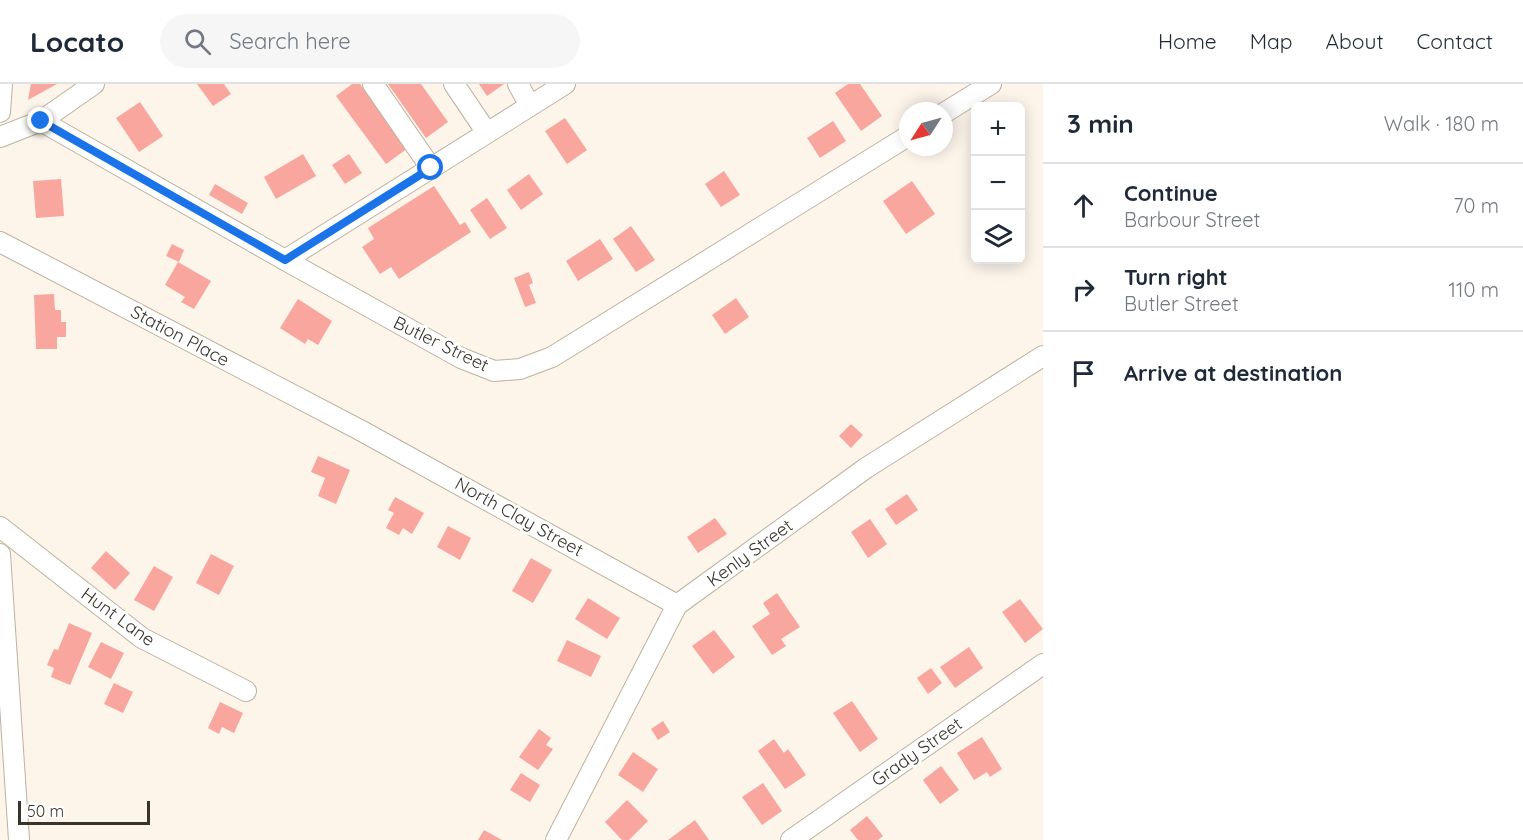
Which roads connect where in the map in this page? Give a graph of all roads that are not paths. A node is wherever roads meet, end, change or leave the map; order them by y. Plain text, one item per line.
1 (2, 84) edge
2 (94, 84) edge
3 (374, 84) edge
4 (454, 84) edge
5 (518, 84) edge
6 (565, 84) edge
7 (991, 84) edge
8 (530, 106) junction
9 (953, 107) edge
10 (0, 112) edge
11 (41, 121) junction
12 (487, 133) junction
13 (0, 137) edge
14 (899, 142) edge
15 (431, 168) junction
16 (0, 242) edge
17 (285, 260) junction
18 (1043, 356) edge
19 (360, 430) joint
20 (0, 527) edge
21 (0, 554) edge
22 (677, 605) junction
23 (1043, 664) edge
24 (246, 691) dead end
25 (560, 839) edge
26 (19, 840) edge
27 (791, 840) edge

1 - 10 street
2 - 11 street
3 - 15 street
4 - 12 street
5 - 8 street
6 - 8 street
7 - 9 street
8 - 12 street
11 - 13 street
11 - 17 street, Butler Street
12 - 15 street
14 - 17 street, Butler Street
15 - 17 street
16 - 19 street, Station Place
18 - 22 street, Kenly Street
19 - 22 street, North Clay Street
20 - 24 street, Hunt Lane
21 - 26 street
22 - 25 street, Kenly Street
23 - 27 street, Grady Street

